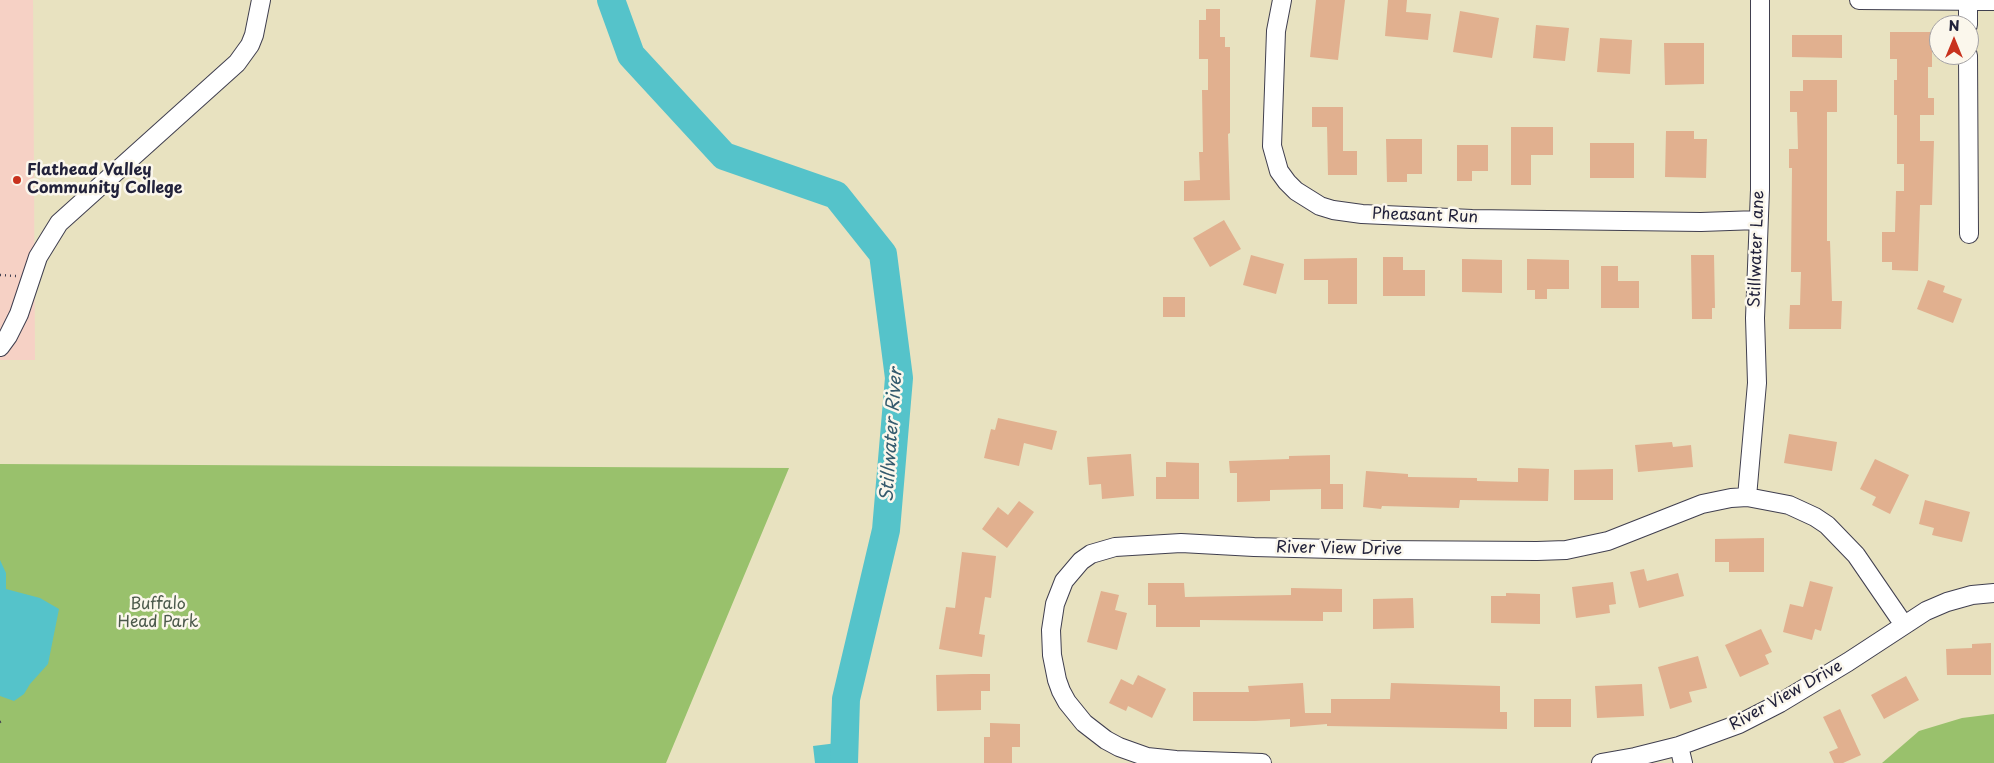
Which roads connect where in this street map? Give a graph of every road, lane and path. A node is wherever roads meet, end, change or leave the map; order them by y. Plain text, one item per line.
1 (261, 0) edge
2 (1282, 0) edge
3 (1760, 0) edge
4 (1859, 0) edge
5 (1968, 1) edge
6 (1994, 1) edge
7 (1968, 15) edge
8 (1968, 65) edge
9 (1758, 220) junction
10 (1969, 234) dead end
11 (0, 347) edge
12 (1747, 497) junction
13 (1994, 593) edge
14 (1904, 625) junction
15 (1680, 746) junction
16 (1262, 763) edge
17 (1601, 763) edge
18 (1683, 763) edge

1 - 11 street
2 - 9 street, Pheasant Run
3 - 9 street, Stillwater Lane
4 - 5 street
5 - 6 street
5 - 7 street
8 - 10 street
9 - 12 street, Stillwater Lane
12 - 14 street, River View Drive
12 - 16 street, River View Drive
13 - 14 street, River View Drive
14 - 15 street, River View Drive
15 - 17 street, River View Drive
15 - 18 street

